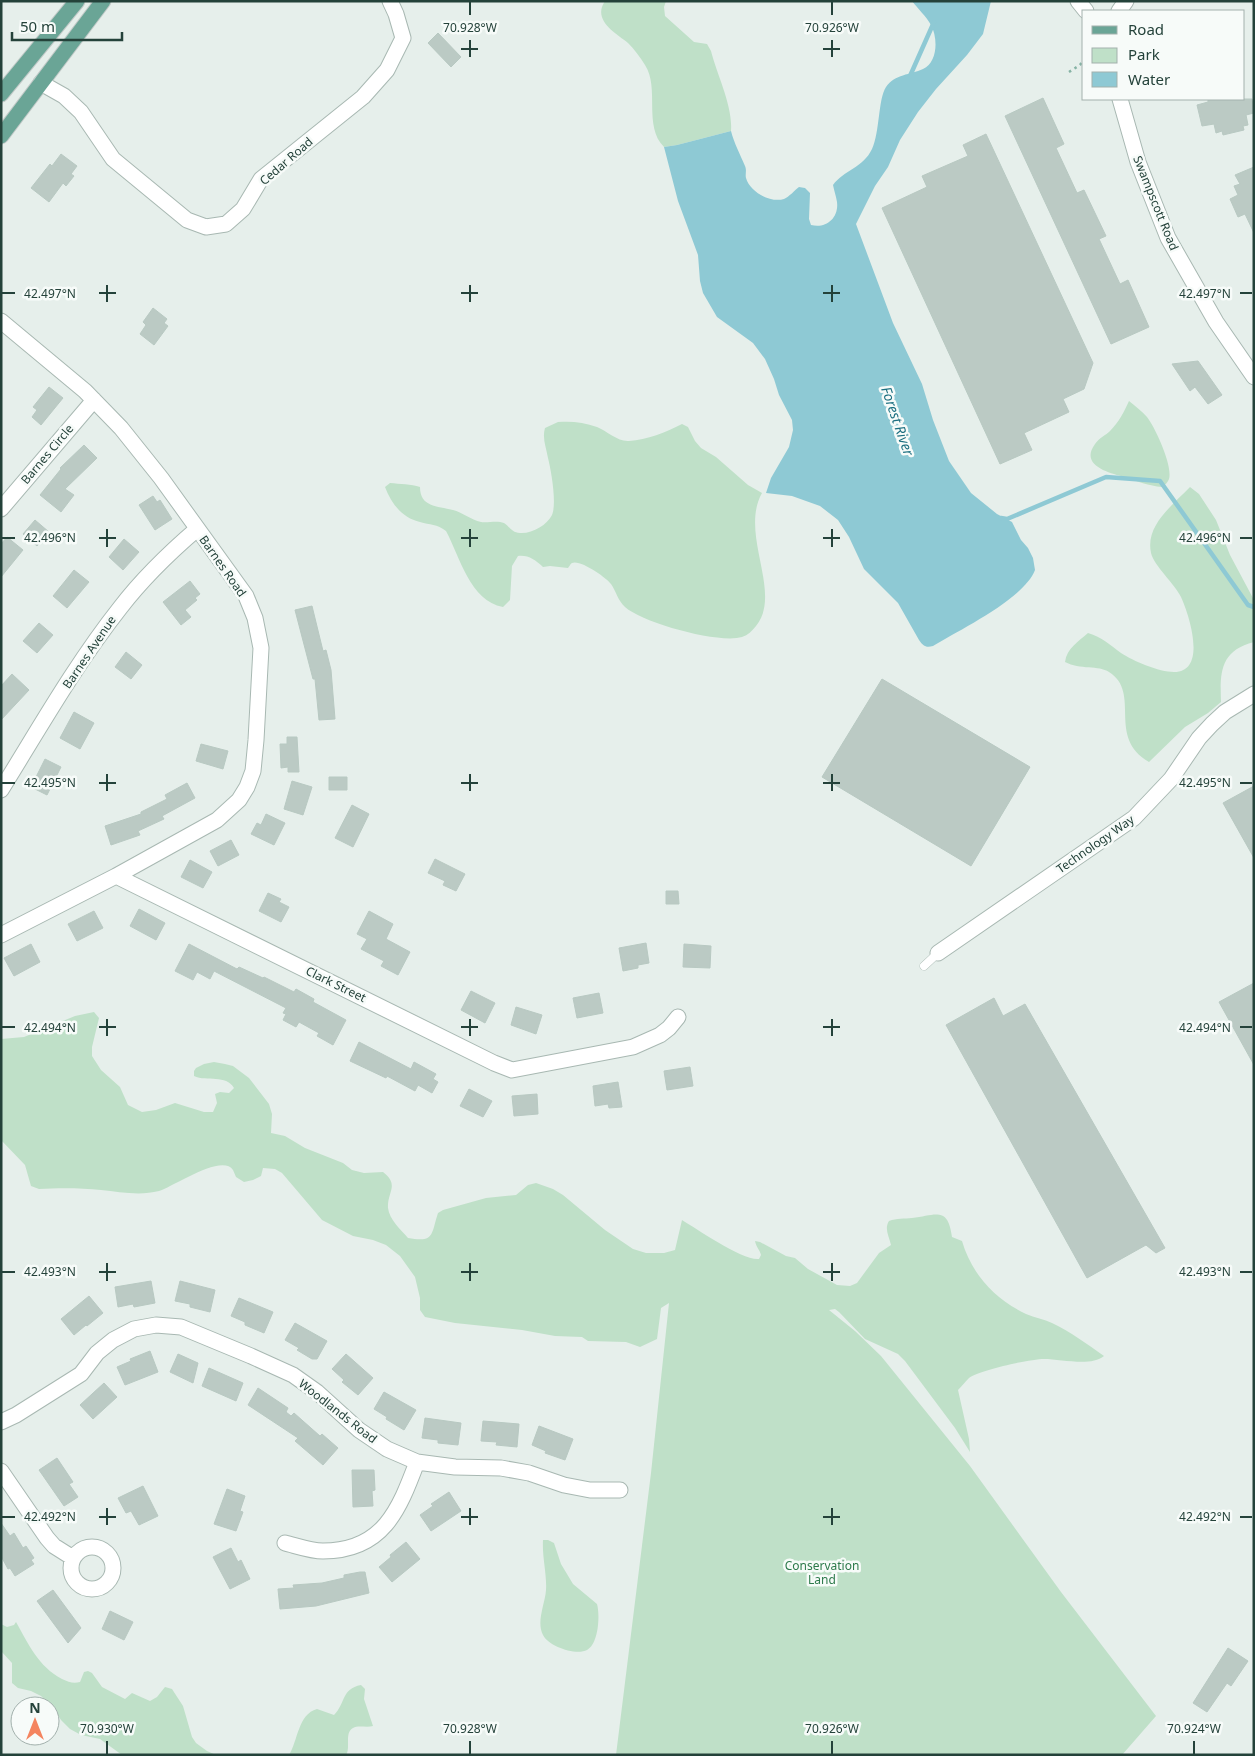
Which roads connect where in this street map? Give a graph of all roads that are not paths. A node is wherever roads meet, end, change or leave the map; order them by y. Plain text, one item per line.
1 (77, 1) edge
2 (103, 1) edge
3 (390, 1) edge
4 (41, 83) junction
5 (1, 94) edge
6 (1120, 100) edge
7 (1, 136) edge
8 (1, 321) edge
9 (1254, 377) edge
10 (94, 400) junction
11 (1, 509) edge
12 (198, 529) junction
13 (1254, 694) edge
14 (1, 790) edge
15 (116, 876) junction
16 (1, 935) edge
17 (938, 953) joint
18 (924, 966) dead end
19 (678, 1018) dead end
20 (1, 1422) edge
21 (417, 1462) junction
22 (1, 1471) edge
23 (620, 1490) dead end
24 (285, 1544) dead end
25 (73, 1558) dead end

1 - 5 main road
2 - 4 main road
3 - 4 street, Cedar Road
4 - 7 main road
6 - 9 street, Swampscott Road
8 - 10 street, Barnes Road
10 - 11 street, Barnes Circle
10 - 12 street, Barnes Road
12 - 14 street, Barnes Avenue
12 - 15 street, Barnes Road
13 - 17 street, Technology Way
15 - 16 street
15 - 19 street, Clark Street
17 - 18 lane
20 - 21 street, Woodlands Road
21 - 23 street, Woodlands Road
21 - 24 street
22 - 25 street

